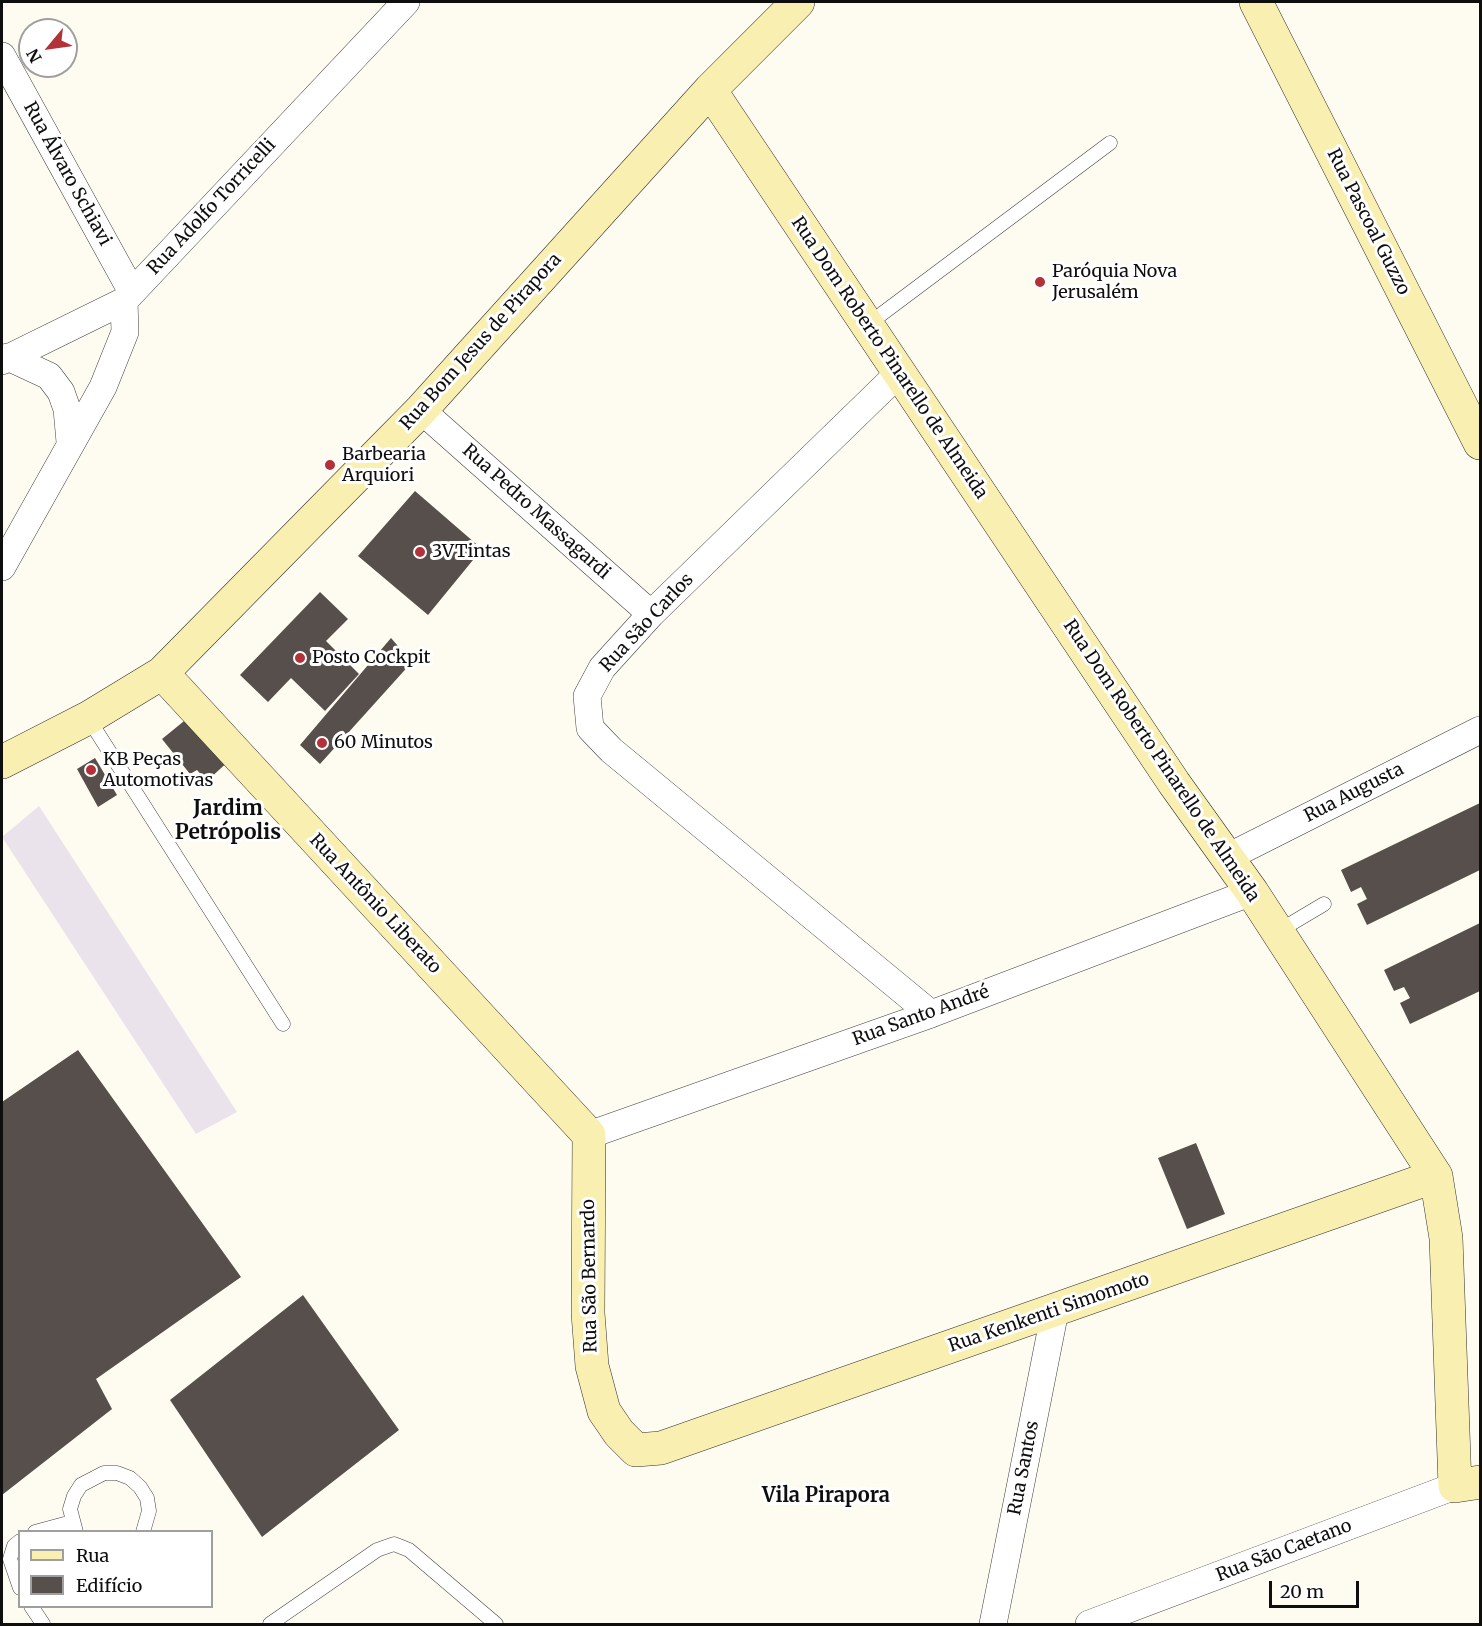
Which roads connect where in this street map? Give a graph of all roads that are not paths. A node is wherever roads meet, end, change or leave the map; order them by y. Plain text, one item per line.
1 (406, 2) edge
2 (798, 2) edge
3 (1256, 2) edge
4 (2, 56) edge
5 (710, 90) junction
6 (1110, 143) dead end
7 (128, 297) junction
8 (867, 326) junction
9 (5, 359) edge
10 (899, 373) junction
11 (421, 410) junction
12 (70, 442) junction
13 (1480, 443) edge
14 (2, 567) edge
15 (651, 614) junction
16 (162, 673) junction
17 (88, 718) junction
18 (1480, 730) edge
19 (2, 762) edge
20 (1228, 857) junction
21 (1252, 892) junction
22 (1324, 904) dead end
23 (1276, 933) junction
24 (931, 1014) junction
25 (283, 1024) dead end
26 (588, 1135) junction
27 (1436, 1176) junction
28 (1055, 1311) junction
29 (661, 1448) joint
30 (1468, 1484) edge
31 (74, 1527) edge
32 (51, 1530) edge
33 (144, 1530) edge
34 (18, 1543) edge
35 (18, 1582) edge
36 (32, 1608) edge
37 (43, 1624) edge
38 (270, 1624) edge
39 (496, 1624) edge
40 (993, 1624) edge
41 (1089, 1624) edge

1 - 7 street, Rua Adolfo Torricelli
2 - 5 street, Rua Bom Jesus de Pirapora
3 - 13 street, Rua Pascoal Guzzo
4 - 7 street, Rua Álvaro Schiavi
5 - 8 street, Rua Dom Roberto Pinarello de Almeida
5 - 11 street, Rua Bom Jesus de Pirapora
6 - 8 lane
7 - 9 street
7 - 12 street
8 - 10 street, Rua Dom Roberto Pinarello de Almeida
9 - 12 street
10 - 15 street, Rua São Carlos
10 - 20 street, Rua Dom Roberto Pinarello de Almeida
11 - 15 street, Rua Pedro Massagardi
11 - 16 street, Rua Bom Jesus de Pirapora
12 - 14 street
15 - 24 street, Rua São Carlos
16 - 17 street, Rua Bom Jesus de Pirapora
16 - 26 street, Rua Antônio Liberato
17 - 19 street, Rua Bom Jesus de Pirapora
17 - 25 lane
18 - 20 street, Rua Augusta
20 - 21 street, Rua Dom Roberto Pinarello de Almeida
21 - 23 street, Rua Dom Roberto Pinarello de Almeida
21 - 24 street, Rua Santo André
22 - 23 lane
23 - 27 street, Rua Dom Roberto Pinarello de Almeida
24 - 26 street, Rua Santo André
26 - 29 street, Rua São Bernardo
27 - 28 street, Rua Kenkenti Simomoto
27 - 30 street, Rua Dom Roberto Pinarello de Almeida
28 - 29 street, Rua Kenkenti Simomoto
28 - 40 street, Rua Santos
30 - 41 street, Rua São Caetano
31 - 32 lane
31 - 33 lane
34 - 35 lane
36 - 37 lane
38 - 39 lane

